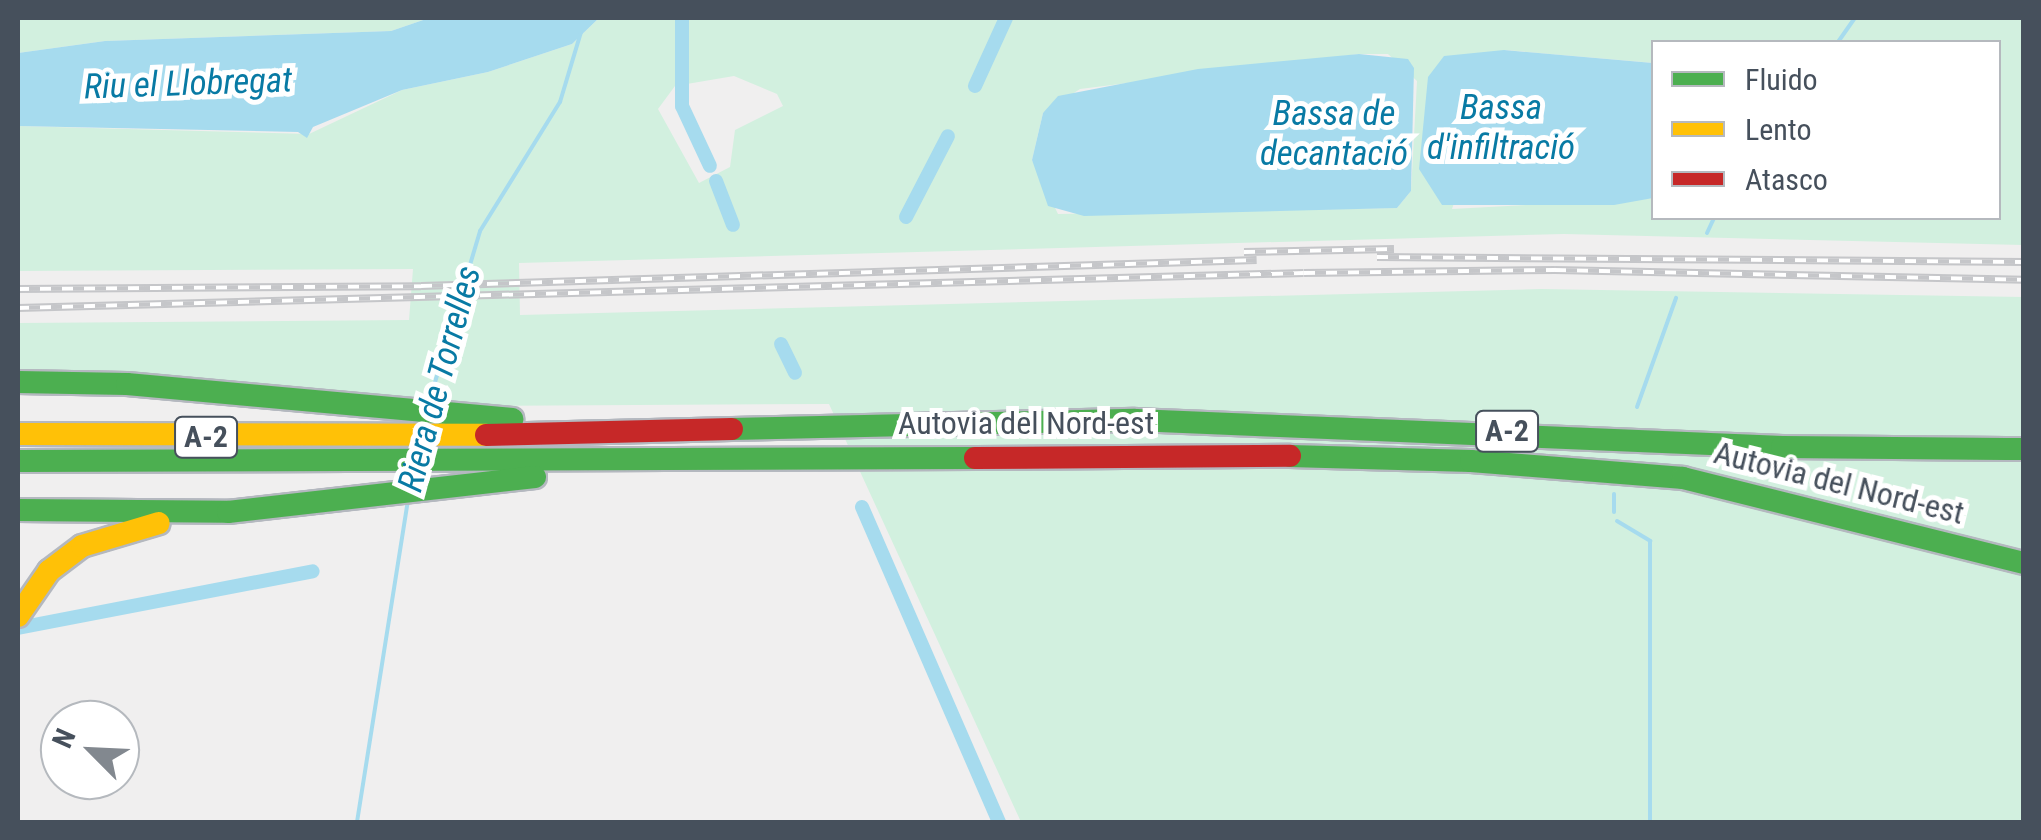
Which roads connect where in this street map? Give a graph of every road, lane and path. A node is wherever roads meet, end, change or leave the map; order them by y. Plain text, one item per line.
1 (18, 382) edge
2 (460, 426) junction
3 (18, 434) edge
4 (2024, 449) edge
5 (18, 461) edge
6 (450, 473) junction
7 (18, 510) edge
8 (228, 512) junction
9 (2024, 563) edge
10 (18, 616) edge

1 - 2 highway
2 - 3 highway, A-2
2 - 4 highway, Autovia del Nord-est / A-2
5 - 6 highway, Autovia del Nord-est / A-2
6 - 8 highway
6 - 9 highway, Autovia del Nord-est / A-2
7 - 8 highway
8 - 10 highway

